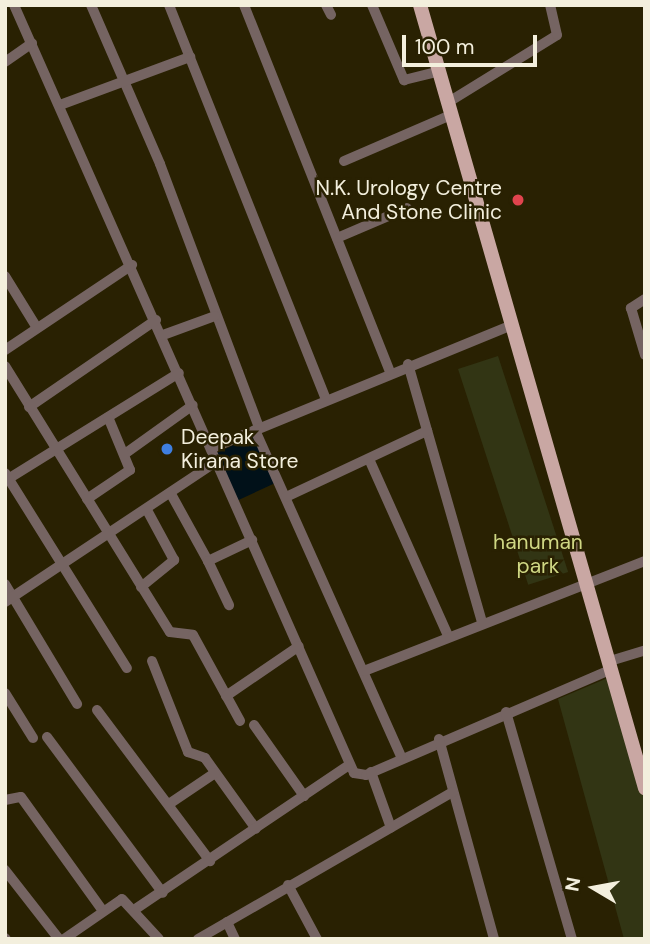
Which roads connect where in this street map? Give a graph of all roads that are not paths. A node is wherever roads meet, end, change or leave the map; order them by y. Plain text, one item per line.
1 (15, 5) edge
2 (91, 5) edge
3 (169, 5) edge
4 (244, 5) edge
5 (372, 5) edge
6 (420, 5) edge
7 (550, 5) edge
8 (32, 43) junction
9 (190, 57) junction
10 (5, 62) edge
11 (439, 71) junction
12 (122, 82) junction
13 (60, 106) junction
14 (449, 109) junction
15 (344, 161) dead end
16 (407, 208) dead end
17 (337, 238) junction
18 (132, 265) junction
19 (5, 276) edge
20 (645, 299) edge
21 (215, 316) junction
22 (156, 320) junction
23 (512, 325) junction
24 (37, 328) junction
25 (641, 328) edge
26 (163, 335) junction
27 (5, 350) edge
28 (645, 355) edge
29 (408, 364) junction
30 (5, 366) edge
31 (390, 372) junction
32 (179, 373) junction
33 (326, 399) junction
34 (193, 405) junction
35 (29, 407) junction
36 (108, 417) junction
37 (257, 429) junction
38 (427, 431) junction
39 (57, 448) junction
40 (212, 448) junction
41 (126, 453) junction
42 (369, 458) junction
43 (217, 461) junction
44 (7, 476) edge
45 (170, 494) junction
46 (286, 497) junction
47 (87, 499) junction
48 (147, 510) junction
49 (108, 535) junction
50 (252, 540) junction
51 (208, 561) junction
52 (645, 561) edge
53 (62, 566) junction
54 (586, 580) junction
55 (5, 584) edge
56 (141, 587) junction
57 (9, 599) edge
58 (229, 605) dead end
59 (482, 622) junction
60 (447, 636) junction
61 (299, 646) junction
62 (645, 650) edge
63 (152, 660) dead end
64 (611, 665) junction
65 (127, 668) dead end
66 (364, 671) junction
67 (5, 693) edge
68 (226, 696) junction
69 (77, 704) dead end
70 (97, 710) dead end
71 (506, 712) junction
72 (240, 721) dead end
73 (254, 725) dead end
74 (47, 737) dead end
75 (33, 738) dead end
76 (439, 740) junction
77 (401, 757) junction
78 (349, 765) junction
79 (371, 772) junction
80 (215, 773) junction
81 (645, 789) edge
82 (453, 792) junction
83 (304, 796) junction
84 (5, 800) edge
85 (169, 804) junction
86 (391, 828) junction
87 (256, 829) junction
88 (210, 862) junction
89 (5, 870) edge
90 (288, 886) junction
91 (163, 892) junction
92 (137, 908) junction
93 (103, 911) junction
94 (227, 922) junction
95 (66, 938) edge
96 (159, 939) edge
97 (198, 939) edge
98 (235, 939) edge
99 (317, 939) edge
100 (494, 939) edge
101 (572, 939) edge

1 - 8 street
2 - 12 street
3 - 9 street
4 - 17 street
5 - 11 street
6 - 11 main road
7 - 14 street
8 - 10 street
8 - 13 street
9 - 12 street
9 - 33 street
11 - 14 main road
12 - 13 street
12 - 21 street
13 - 18 street
14 - 15 street
14 - 23 main road
16 - 17 street
17 - 31 street
18 - 22 street
18 - 24 street
19 - 24 street
20 - 25 street
21 - 26 street
21 - 37 street
22 - 26 street
22 - 35 street
23 - 29 street
23 - 54 main road
24 - 27 street
25 - 28 street
26 - 32 street
29 - 31 street
29 - 38 street
30 - 35 street
31 - 33 street
32 - 34 street
32 - 36 street
33 - 37 street
34 - 40 street
34 - 41 street
35 - 39 street
36 - 39 street
36 - 41 street
37 - 40 street
37 - 46 street
38 - 42 street
38 - 59 street
39 - 44 street
39 - 47 street
40 - 43 street
41 - 47 street
42 - 46 street
42 - 60 street
43 - 45 street
43 - 50 street
44 - 53 street
45 - 48 street
45 - 51 street
46 - 66 street
47 - 49 street
48 - 49 street
48 - 56 street
49 - 53 street
49 - 56 street
50 - 51 street
50 - 61 street
51 - 58 street
52 - 54 street
53 - 57 street
53 - 65 street
54 - 59 street
54 - 64 main road
55 - 57 street
56 - 68 street
57 - 69 street
59 - 60 street
60 - 66 street
61 - 68 street
61 - 78 street
62 - 64 street
63 - 80 street
64 - 71 street
64 - 81 main road
66 - 77 street
67 - 75 street
68 - 72 street
70 - 85 street
71 - 76 street
71 - 101 street
73 - 83 street
74 - 91 street
76 - 77 street
76 - 82 street
77 - 79 street
78 - 79 street
78 - 83 street
79 - 86 street
80 - 85 street
80 - 87 street
82 - 86 street
82 - 100 street
83 - 87 street
84 - 93 street
85 - 88 street
86 - 90 street
87 - 88 street
88 - 91 street
89 - 95 street
90 - 94 street
90 - 99 street
91 - 92 street
92 - 93 street
92 - 96 street
93 - 95 street
94 - 97 street
94 - 98 street

